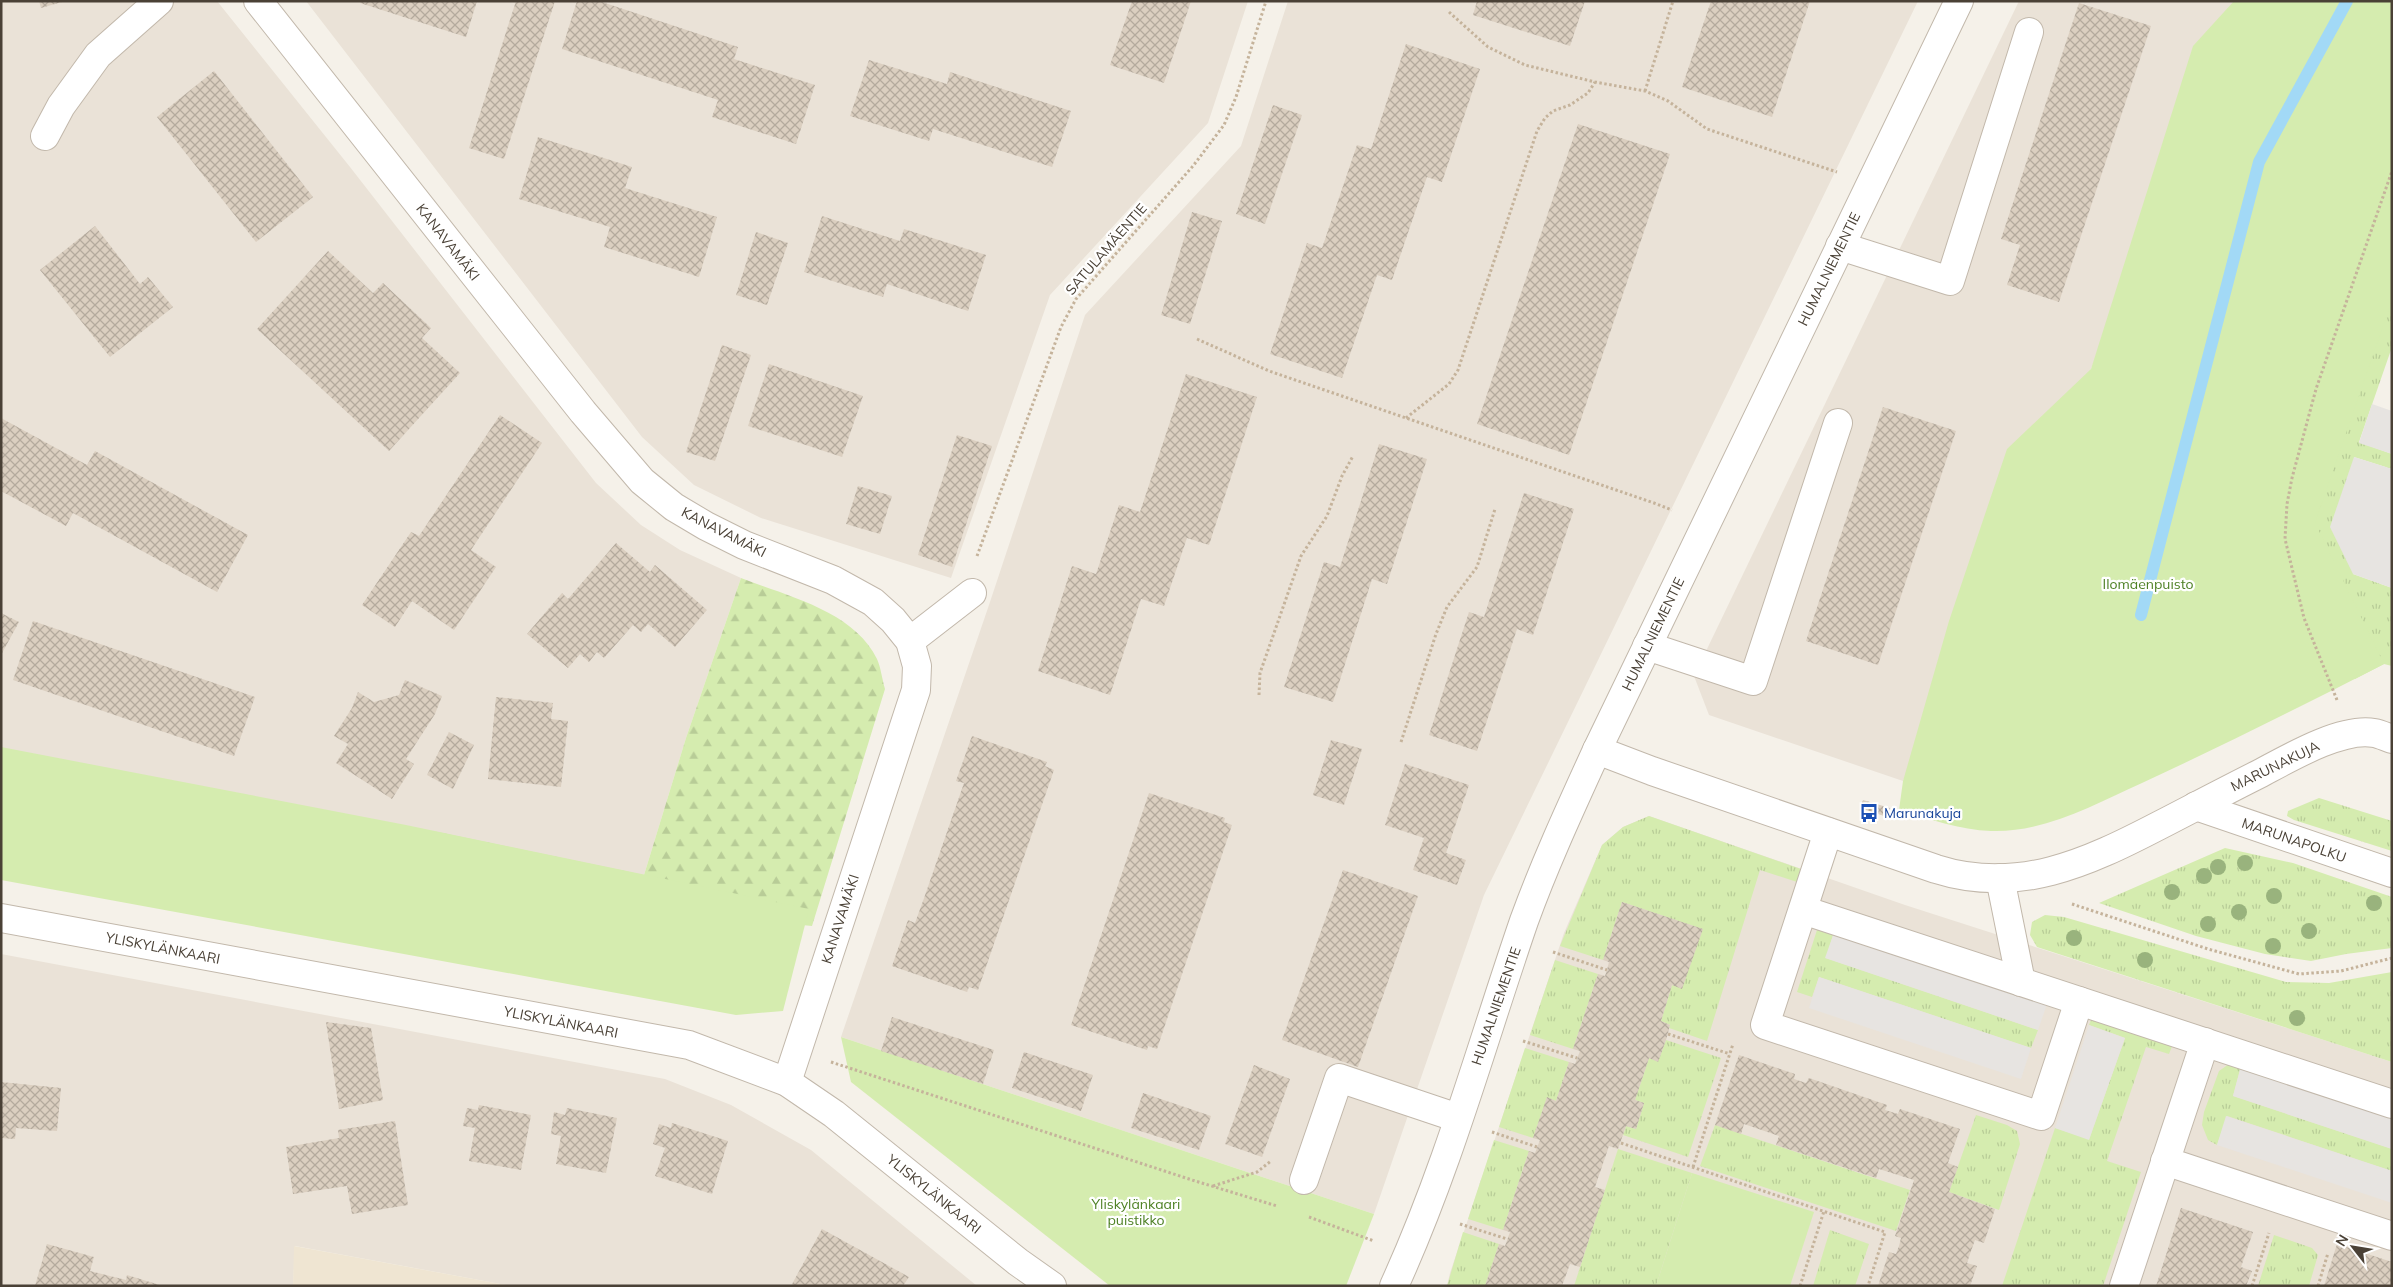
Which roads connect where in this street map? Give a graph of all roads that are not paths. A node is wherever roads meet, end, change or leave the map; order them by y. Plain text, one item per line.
1 (159, 1) edge
2 (258, 1) edge
3 (1959, 1) edge
4 (2029, 32) dead end
5 (45, 136) dead end
6 (1840, 246) junction
7 (1838, 423) dead end
8 (972, 593) dead end
9 (910, 641) junction
10 (1647, 646) junction
11 (2392, 739) edge
12 (1597, 750) junction
13 (2196, 806) junction
14 (1828, 832) junction
15 (2392, 873) edge
16 (2000, 878) junction
17 (1803, 910) junction
18 (1, 918) edge
19 (2021, 982) junction
20 (2079, 1001) junction
21 (2205, 1042) junction
22 (787, 1082) junction
23 (2392, 1104) edge
24 (1458, 1118) junction
25 (2166, 1161) junction
26 (1304, 1180) dead end
27 (2392, 1236) edge
28 (1052, 1286) edge
29 (1394, 1286) edge
30 (2124, 1286) edge

1 - 5 street
2 - 9 street, KANAVAMÄKI
3 - 6 street, HUMALNIEMENTIE
4 - 6 street
6 - 10 street, HUMALNIEMENTIE
7 - 10 street
8 - 9 street
9 - 22 street, KANAVAMÄKI
10 - 12 street, HUMALNIEMENTIE
11 - 13 street, MARUNAKUJA
12 - 14 street, MARUNAKUJA
12 - 24 street, HUMALNIEMENTIE
13 - 15 street, MARUNAPOLKU
13 - 16 street, MARUNAKUJA
14 - 16 street, MARUNAKUJA
14 - 17 street
16 - 19 street
17 - 19 street
17 - 20 street
18 - 22 street, YLISKYLÄNKAARI
19 - 20 street
20 - 21 street
21 - 23 street
21 - 25 street
22 - 28 street, YLISKYLÄNKAARI
24 - 26 street
24 - 29 street, HUMALNIEMENTIE
25 - 27 street
25 - 30 street

